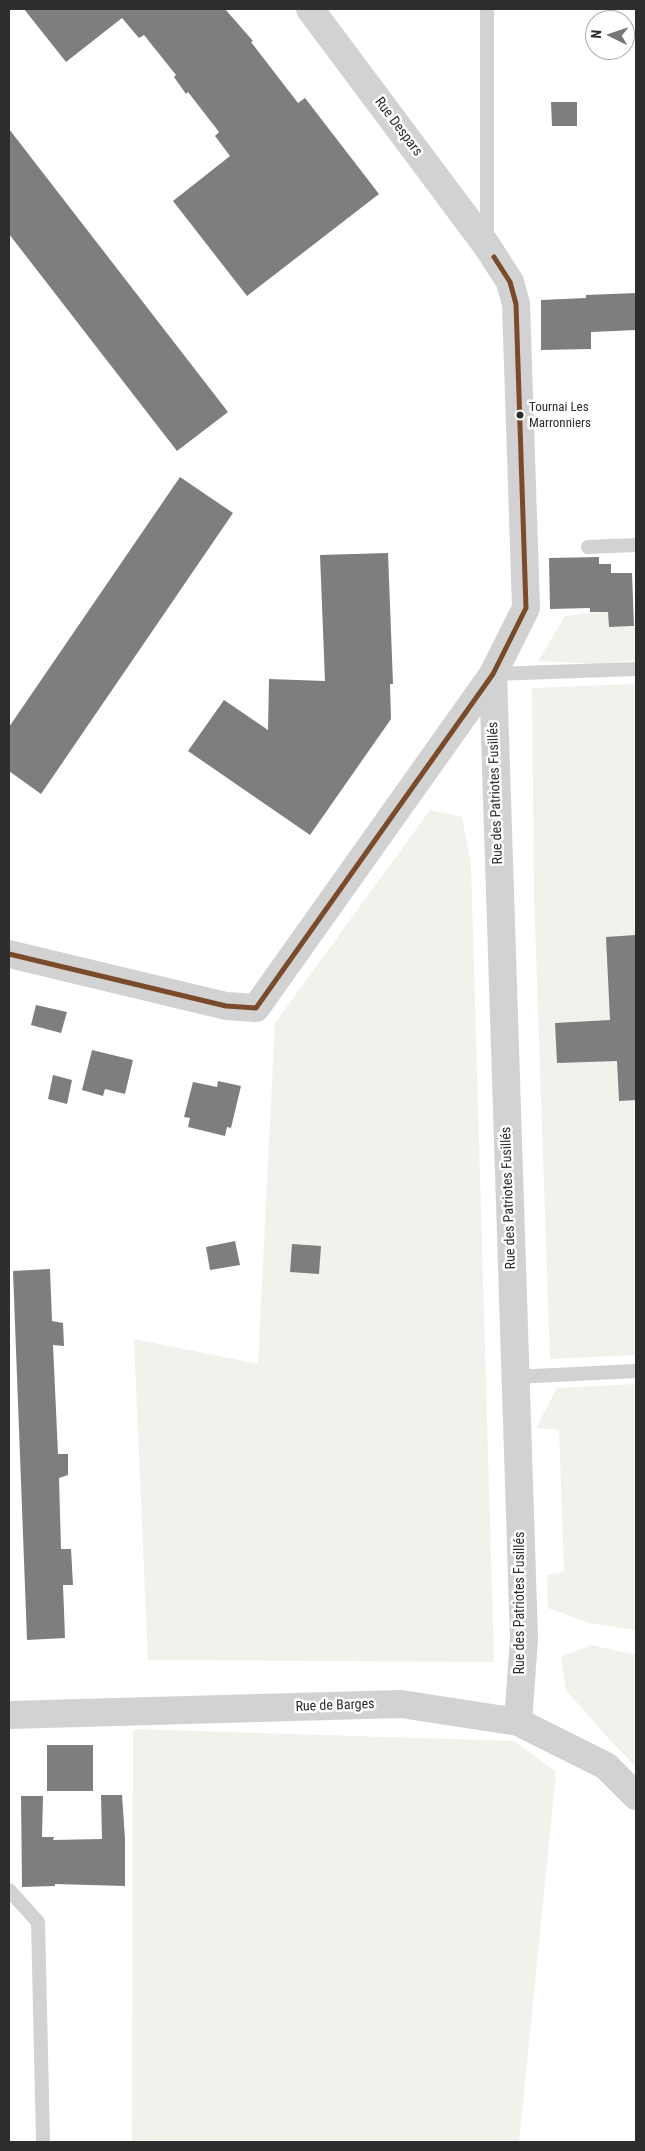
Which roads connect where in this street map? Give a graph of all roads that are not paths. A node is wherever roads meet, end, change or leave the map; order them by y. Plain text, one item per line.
1 (310, 9) edge
2 (487, 9) edge
3 (487, 246) junction
4 (636, 545) edge
5 (588, 547) dead end
6 (636, 669) edge
7 (493, 674) junction
8 (9, 954) edge
9 (636, 1371) edge
10 (514, 1377) junction
11 (9, 1715) edge
12 (518, 1722) junction
13 (636, 1796) edge
14 (9, 1890) edge
15 (43, 2142) edge

1 - 3 street, Rue Despars
2 - 3 lane
3 - 7 street, Rue des Patriotes Fusillés
4 - 5 lane
6 - 7 lane
7 - 8 street, Rue des Patriotes Fusillés
7 - 10 street, Rue des Patriotes Fusillés
9 - 10 lane
10 - 12 street, Rue des Patriotes Fusillés
11 - 12 street, Rue de Barges
12 - 13 street, Rue de Barges
14 - 15 lane

